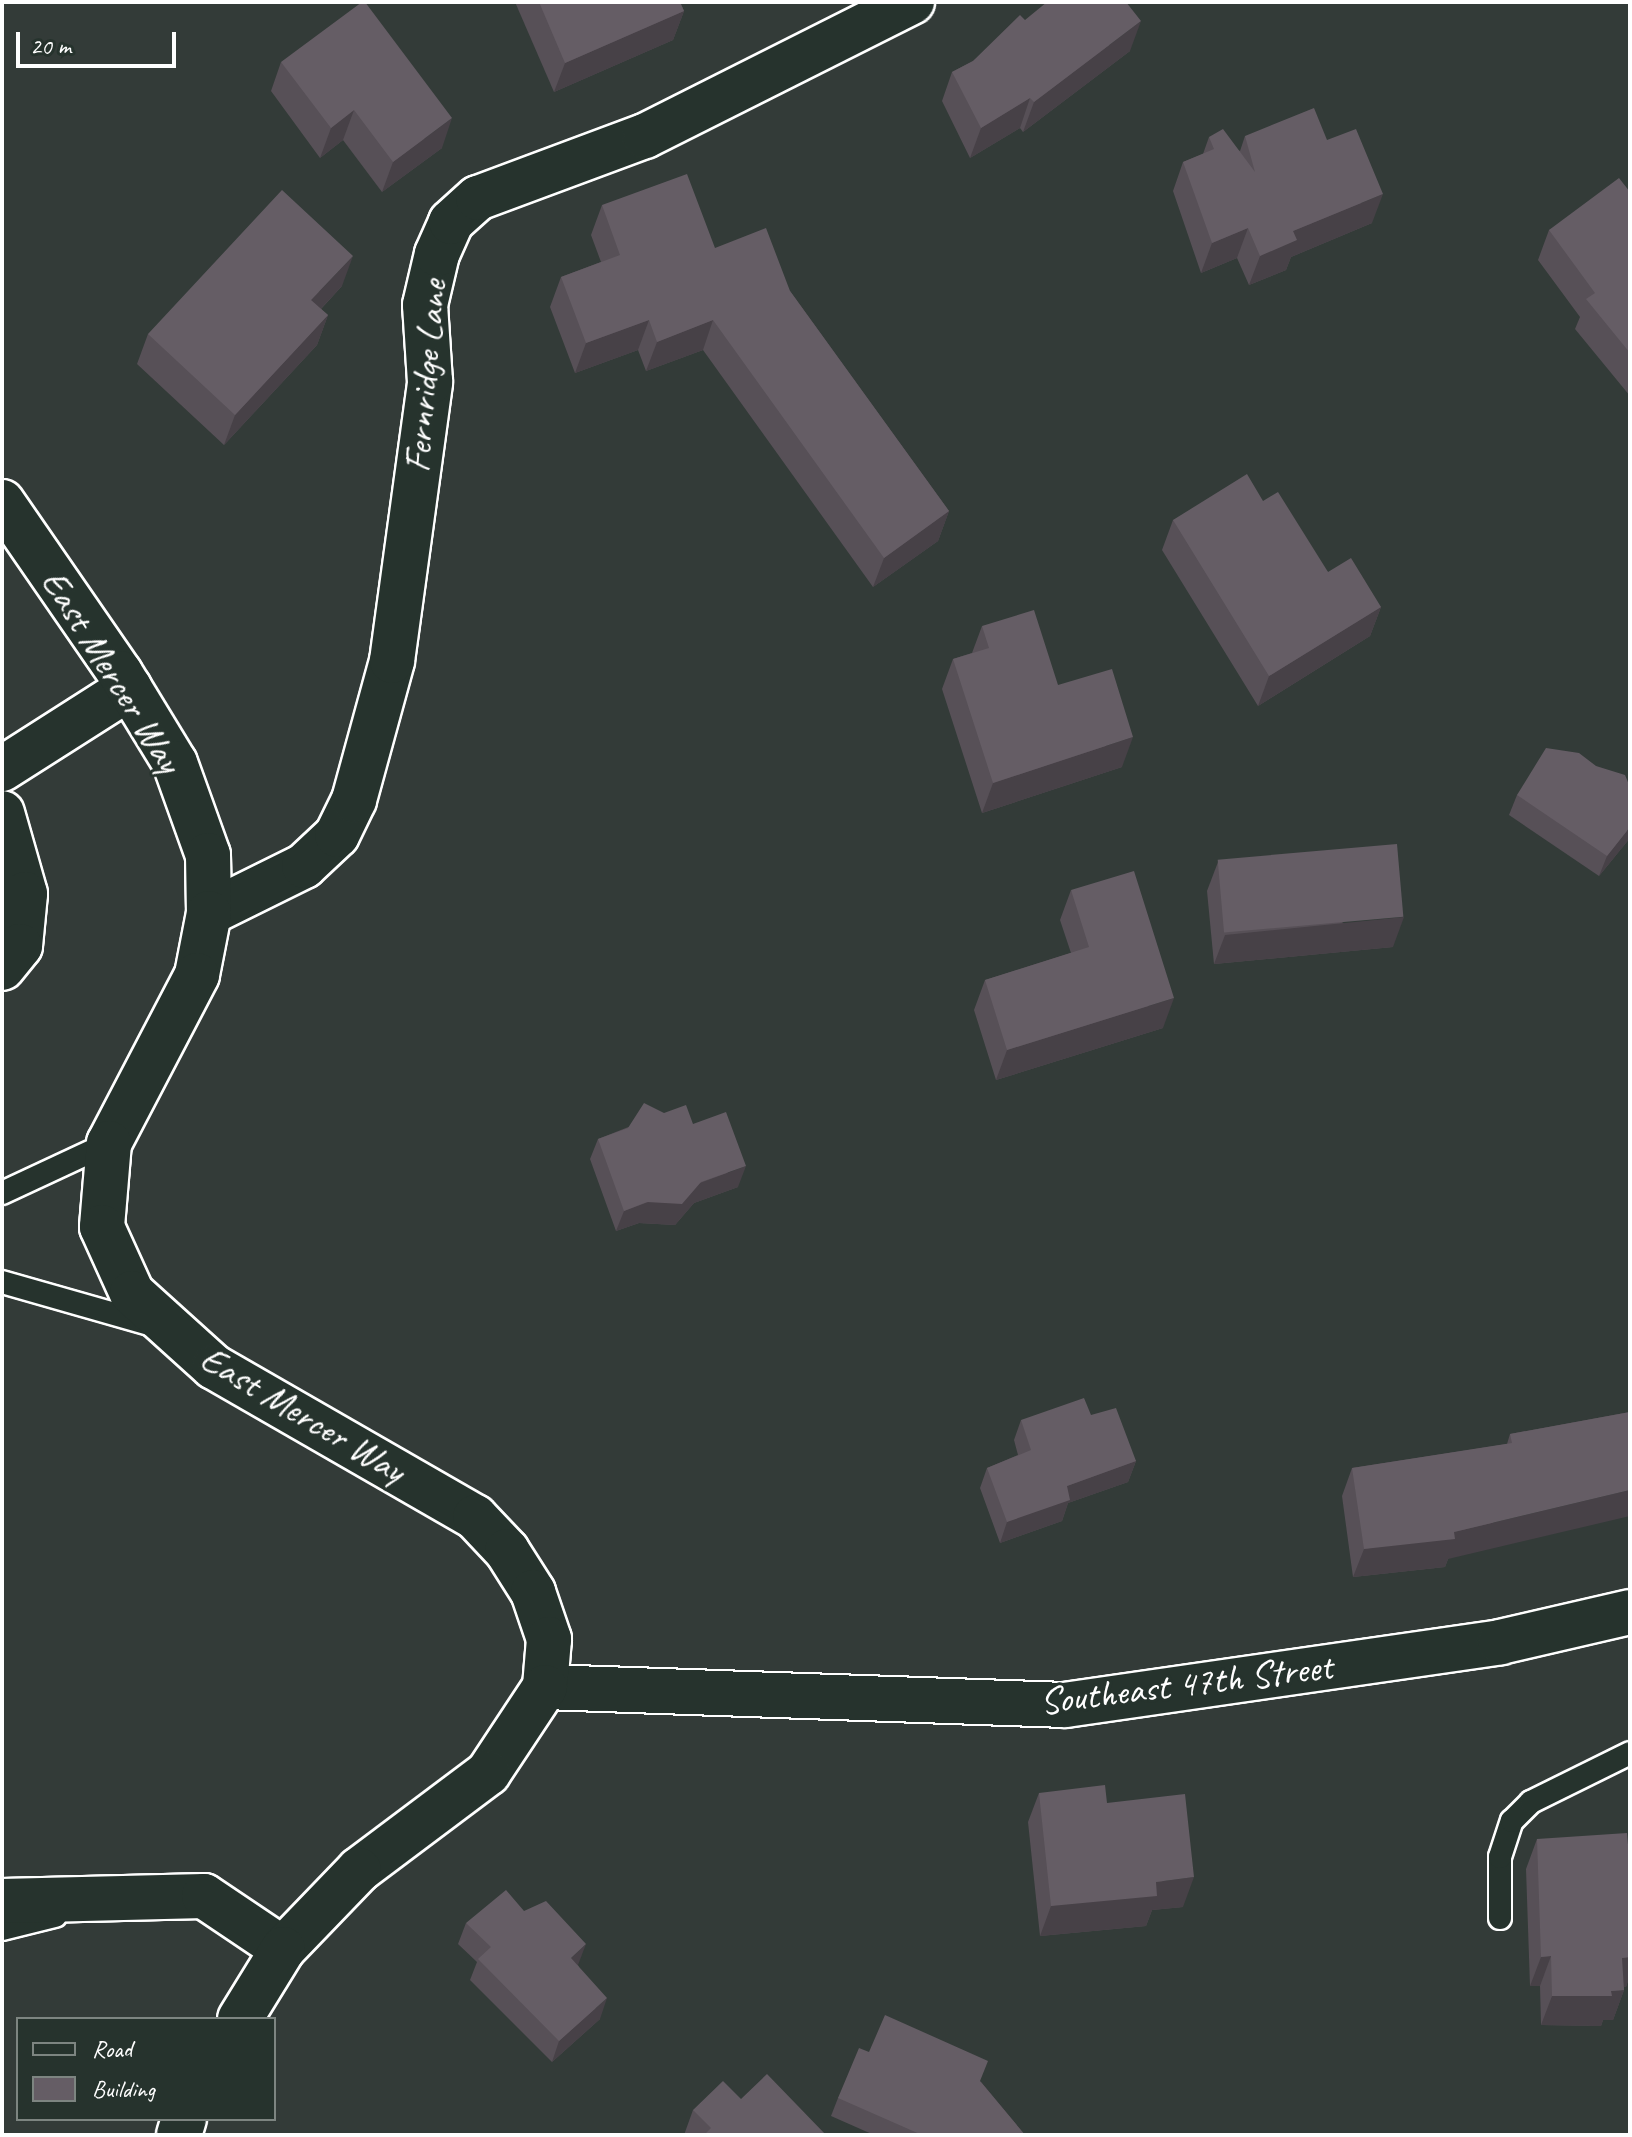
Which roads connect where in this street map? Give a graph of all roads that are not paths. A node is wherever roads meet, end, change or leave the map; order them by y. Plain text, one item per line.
1 (912, 2) edge
2 (2, 502) edge
3 (129, 688) junction
4 (2, 769) edge
5 (2, 813) edge
6 (209, 913) junction
7 (2, 968) edge
8 (109, 1143) junction
9 (2, 1193) edge
10 (2, 1282) edge
11 (173, 1331) junction
12 (1630, 1612) edge
13 (545, 1687) junction
14 (1630, 1753) edge
15 (2, 1901) edge
16 (107, 1902) junction
17 (1500, 1918) dead end
18 (2, 1929) edge
19 (283, 1949) junction
20 (241, 2017) edge

1 - 6 street, Fernridge Lane
2 - 3 street, East Mercer Way
3 - 4 street
3 - 6 street, East Mercer Way
5 - 7 street
6 - 8 street, East Mercer Way
8 - 9 lane
8 - 11 street, East Mercer Way
10 - 11 lane
11 - 13 street, East Mercer Way
12 - 13 street, Southeast 47th Street
13 - 19 street, East Mercer Way
14 - 17 lane
15 - 16 street
16 - 18 lane
16 - 19 street
19 - 20 street, East Mercer Way

